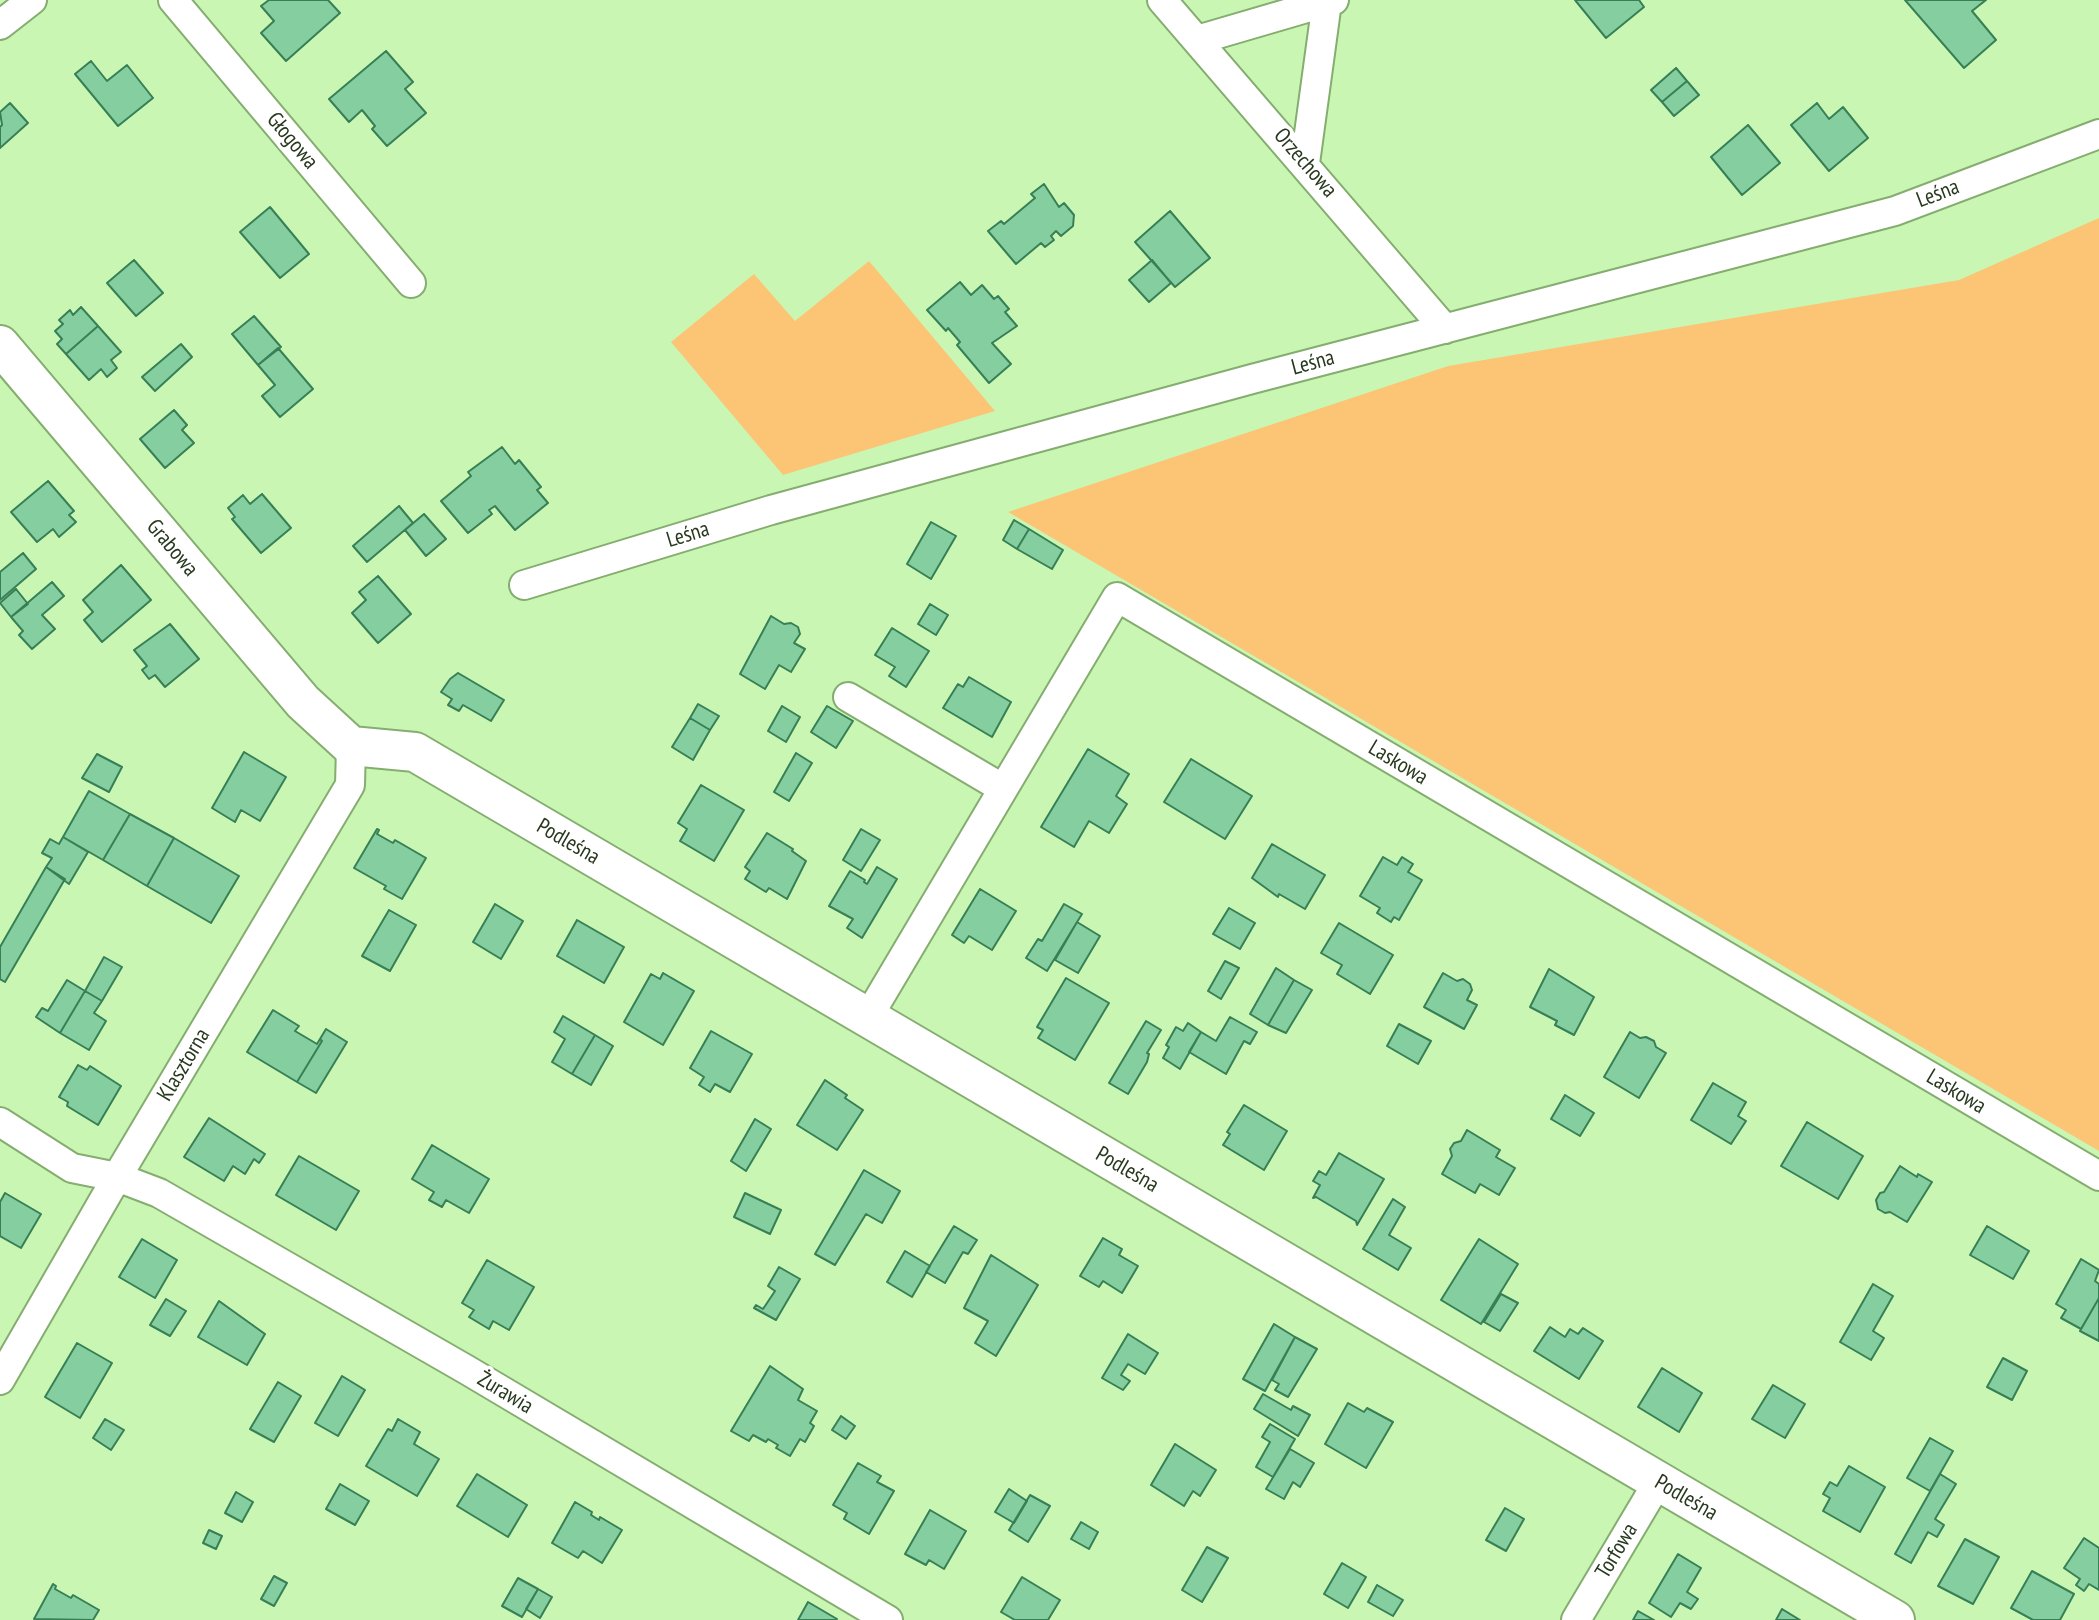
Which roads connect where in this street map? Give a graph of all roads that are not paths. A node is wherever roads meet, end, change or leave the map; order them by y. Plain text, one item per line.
1 (32, 0) edge
2 (173, 0) edge
3 (1162, 0) edge
4 (1330, 1) edge
5 (0, 25) edge
6 (1197, 40) junction
7 (2099, 134) edge
8 (1305, 163) junction
9 (411, 283) dead end
10 (1445, 329) junction
11 (0, 345) edge
12 (524, 585) dead end
13 (848, 697) dead end
14 (351, 746) junction
15 (1002, 788) junction
16 (868, 1017) junction
17 (0, 1122) edge
18 (2099, 1176) edge
19 (117, 1177) junction
20 (0, 1380) edge
21 (1658, 1482) junction
22 (888, 1620) edge
23 (1576, 1620) edge
24 (1895, 1620) edge

1 - 5 street
2 - 9 street, Głogowa
3 - 6 street, Orzechowa
4 - 6 street
4 - 8 street
6 - 8 street, Orzechowa
7 - 10 street, Leśna
8 - 10 street, Orzechowa
10 - 12 street, Leśna
11 - 14 street, Grabowa
13 - 15 street
14 - 16 street, Podleśna
14 - 19 street, Klasztorna
15 - 16 street, Laskowa
15 - 18 street, Laskowa
16 - 21 street, Podleśna
17 - 19 street, Żurawia
19 - 20 street, Klasztorna
19 - 22 street, Żurawia
21 - 23 street, Torfowa
21 - 24 street, Podleśna

